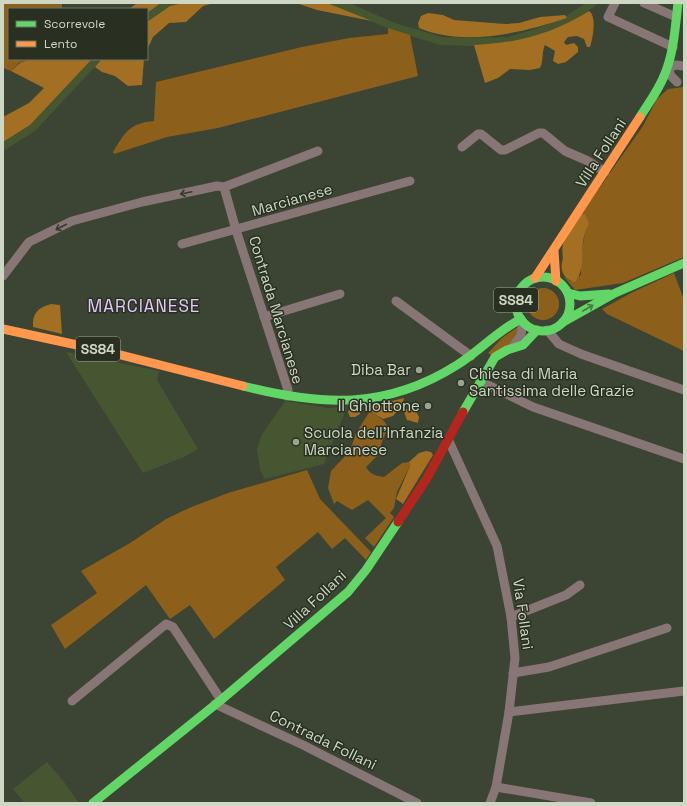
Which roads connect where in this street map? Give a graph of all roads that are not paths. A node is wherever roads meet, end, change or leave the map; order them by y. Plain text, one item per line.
1 (615, 3) edge
2 (644, 3) edge
3 (678, 3) edge
4 (676, 17) junction
5 (673, 49) junction
6 (684, 66) edge
7 (668, 68) junction
8 (680, 82) edge
9 (659, 87) junction
10 (462, 147) dead end
11 (318, 151) dead end
12 (605, 172) junction
13 (410, 181) dead end
14 (224, 187) junction
15 (236, 230) junction
16 (182, 244) dead end
17 (554, 250) junction
18 (684, 263) edge
19 (3, 276) edge
20 (535, 278) junction
21 (556, 281) junction
22 (340, 294) dead end
23 (568, 294) junction
24 (613, 294) junction
25 (516, 299) junction
26 (396, 301) dead end
27 (509, 310) dead end
28 (264, 317) junction
29 (502, 320) dead end
30 (522, 321) junction
31 (563, 322) junction
32 (3, 329) edge
33 (537, 330) junction
34 (547, 330) junction
35 (492, 337) junction
36 (512, 348) junction
37 (471, 356) junction
38 (480, 381) junction
39 (684, 390) edge
40 (287, 396) junction
41 (448, 439) junction
42 (684, 459) edge
43 (580, 584) dead end
44 (511, 618) junction
45 (667, 628) dead end
46 (513, 673) junction
47 (684, 691) edge
48 (72, 701) dead end
49 (218, 702) junction
50 (509, 712) junction
51 (496, 787) junction
52 (93, 803) edge
53 (417, 803) edge
54 (490, 803) edge
55 (590, 803) edge

1 - 5 street
2 - 4 street
3 - 4 street, Villa Follani
4 - 5 street, Villa Follani
5 - 6 street
5 - 7 street, Villa Follani
6 - 7 street
7 - 8 street
7 - 9 street, Villa Follani
8 - 9 street
9 - 12 street, Villa Follani
10 - 12 street
11 - 14 street
12 - 17 street, Villa Follani
13 - 15 street, Marcianese
14 - 15 street, Contrada Marcianese
14 -> 19 street
15 - 16 street, Marcianese
15 - 28 street, Contrada Marcianese
17 - 20 street, Villa Follani
17 - 21 street
18 - 24 street, SS84
20 - 21 street, SS84
20 - 25 street, SS84
21 - 23 street, SS84
22 - 28 street
23 - 24 street, SS84
23 - 31 street
31 -> 24 street, SS84
25 - 27 street, SS84
25 - 30 street, SS84
26 - 37 street
28 - 40 street, Contrada Marcianese
29 - 35 street, SS84
30 - 33 street, SS84
30 - 35 street, SS84
30 - 36 street, Villa Follani
31 - 34 street, SS84
32 - 40 street, SS84
33 - 34 street, SS84
33 - 36 street, Villa Follani
34 - 39 street
35 - 37 street, SS84
36 - 38 street, Villa Follani
37 - 40 street, SS84
38 - 41 street, Villa Follani
38 - 42 street
41 - 44 street, Via Follani
41 - 49 street, Villa Follani
43 - 44 street
44 - 46 street, Via Follani
45 - 46 street
46 - 50 street, Via Follani
47 - 50 street
48 - 49 street
49 - 52 street, Villa Follani
49 - 53 street, Contrada Follani
50 - 51 street, Via Follani
51 - 54 street, Via Follani
51 - 55 street

